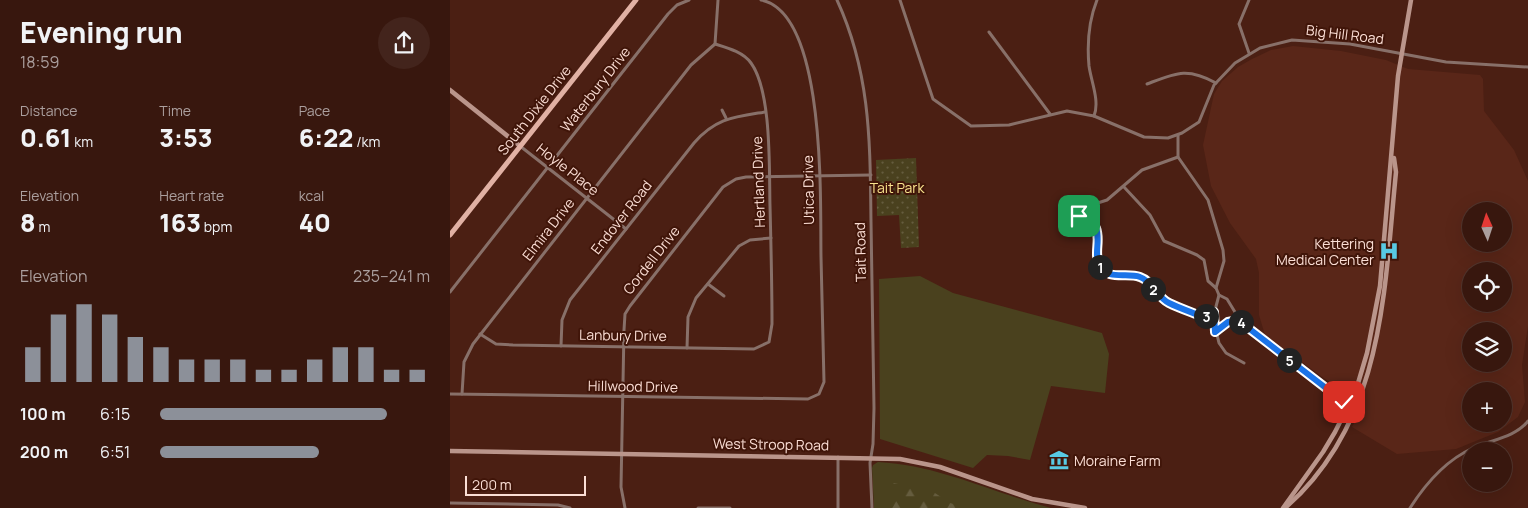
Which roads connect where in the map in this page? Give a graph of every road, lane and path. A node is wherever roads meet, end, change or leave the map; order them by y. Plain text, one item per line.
1 (636, 0) edge
2 (689, 0) edge
3 (718, 0) edge
4 (761, 0) edge
5 (837, 0) edge
6 (900, 0) edge
7 (1096, 0) edge
8 (1249, 0) edge
9 (1410, 0) edge
10 (989, 32) dead end
11 (715, 44) junction
12 (1249, 54) junction
13 (1402, 54) junction
14 (1528, 67) edge
15 (1216, 83) junction
16 (1147, 84) dead end
17 (450, 90) edge
18 (722, 110) dead end
19 (765, 112) junction
20 (1050, 114) junction
21 (1094, 116) junction
22 (726, 118) junction
23 (1178, 135) junction
24 (520, 146) junction
25 (1393, 154) junction
26 (1178, 157) junction
27 (548, 167) junction
28 (871, 174) junction
29 (819, 176) junction
30 (769, 177) junction
31 (1124, 187) junction
32 (587, 198) junction
33 (626, 229) junction
34 (450, 235) edge
35 (771, 238) junction
36 (708, 284) junction
37 (1216, 288) junction
38 (450, 292) edge
39 (1219, 295) junction
40 (724, 296) dead end
41 (1214, 312) junction
42 (1238, 320) junction
43 (1215, 332) junction
44 (480, 334) junction
45 (767, 344) joint
46 (561, 346) junction
47 (623, 347) junction
48 (686, 348) junction
49 (1244, 363) dead end
50 (450, 394) edge
51 (462, 394) junction
52 (622, 397) junction
53 (815, 397) joint
54 (1350, 405) junction
55 (1356, 407) junction
56 (1528, 421) edge
57 (450, 451) edge
58 (622, 453) junction
59 (871, 456) junction
60 (838, 457) junction
61 (1296, 499) junction
62 (450, 503) edge
63 (570, 508) edge
64 (625, 508) edge
65 (698, 508) edge
66 (730, 508) edge
67 (838, 508) edge
68 (872, 508) edge
69 (1085, 508) edge
70 (1284, 508) edge
71 (1294, 508) edge
72 (1410, 508) edge

1 - 24 main road, South Dixie Drive
2 - 27 street, Waterbury Drive
3 - 11 street
4 - 29 street, Utica Drive
5 - 28 street, Tait Road
6 - 20 street, Big Hill Road
7 - 21 street
8 - 12 street
9 - 13 street
10 - 20 street
11 - 19 street, Hertland Drive
11 - 32 street, Elmira Drive
12 - 13 street, Big Hill Road
12 - 15 street, Big Hill Road
13 - 14 street, Big Hill Road
13 - 25 street
15 - 16 street
15 - 23 street, Big Hill Road
17 - 24 street, Hoyle Place
18 - 22 street
19 - 22 street, Endover Road
19 - 30 street, Hertland Drive
20 - 21 street, Big Hill Road
21 - 23 street, Big Hill Road
22 - 33 street, Endover Road
23 - 26 street
24 - 27 street, Hoyle Place
24 - 34 main road, South Dixie Drive
25 - 54 street
25 - 55 street
26 - 31 street
26 - 37 street
27 - 32 street, Hoyle Place
27 - 38 street, Waterbury Drive
28 - 29 street, Cordell Drive
28 - 59 street, Tait Road
29 - 30 street, Cordell Drive
29 - 53 street, Utica Drive
30 - 35 street, Hertland Drive
30 - 47 street, Cordell Drive
31 - 37 street
31 - 41 street
32 - 33 street, Hoyle Place
32 - 44 street, Elmira Drive
33 - 46 street, Endover Road
35 - 36 street
35 - 45 street, Hertland Drive
36 - 40 street
36 - 48 street
37 - 39 street
39 - 41 street
39 - 42 street
41 - 43 street
42 - 43 street
42 - 54 street
43 - 49 street
44 - 46 street, Lanbury Drive
44 - 51 street, Elmira Drive
45 - 48 street, Lanbury Drive
46 - 47 street, Lanbury Drive
47 - 48 street, Lanbury Drive
47 - 52 street, Cordell Drive
50 - 51 street, Hillwood Drive
51 - 52 street, Hillwood Drive
52 - 53 street, Hillwood Drive
52 - 58 street, Cordell Drive
54 - 55 street
54 - 70 street
55 - 61 street
56 - 72 street
57 - 58 street, West Stroop Road
58 - 60 street, West Stroop Road
58 - 64 street, Cordell Drive
59 - 60 street, West Stroop Road
59 - 68 street, Tait Road
59 - 69 street, West Stroop Road
60 - 67 street
61 - 70 street
61 - 71 street
62 - 63 street
65 - 66 street

